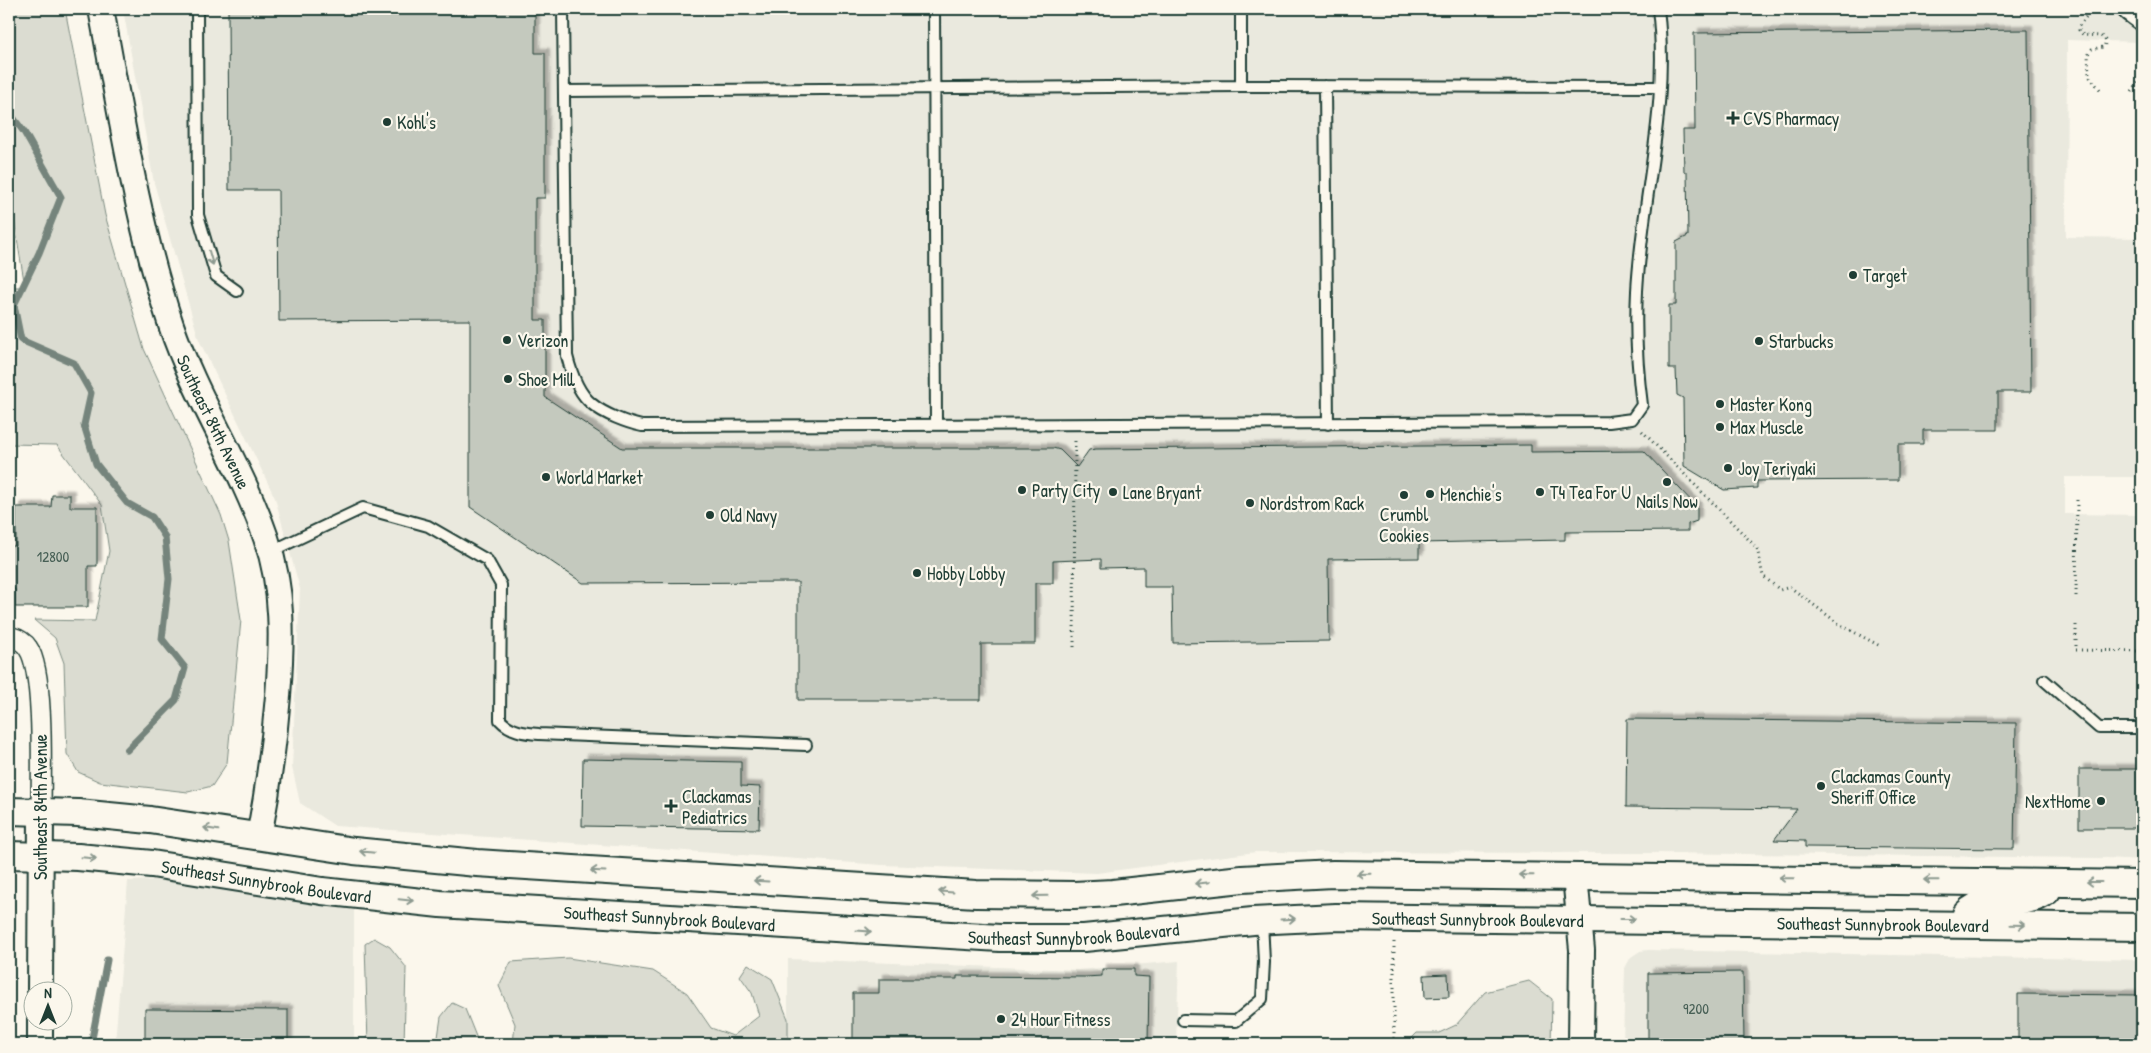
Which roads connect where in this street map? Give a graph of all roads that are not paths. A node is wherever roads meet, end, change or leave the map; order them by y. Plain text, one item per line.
1 (101, 9) edge
2 (197, 9) edge
3 (563, 9) edge
4 (934, 9) edge
5 (1241, 9) edge
6 (1658, 9) edge
7 (2130, 9) edge
8 (2142, 18) edge
9 (1241, 86) junction
10 (1325, 86) junction
11 (1660, 87) junction
12 (934, 89) junction
13 (564, 91) junction
14 (237, 291) dead end
15 (936, 424) junction
16 (1328, 424) junction
17 (270, 552) junction
18 (9, 636) edge
19 (2044, 680) dead end
20 (2142, 728) edge
21 (806, 745) dead end
22 (9, 811) edge
23 (40, 812) junction
24 (259, 837) junction
25 (9, 855) edge
26 (40, 855) junction
27 (1575, 876) junction
28 (2057, 882) junction
29 (2142, 884) edge
30 (1579, 919) junction
31 (1262, 920) junction
32 (1964, 924) junction
33 (2142, 927) edge
34 (40, 980) edge
35 (1183, 1020) dead end
36 (40, 1030) edge
37 (40, 1044) edge
38 (1582, 1044) edge

1 - 17 street, Southeast 84th Avenue
2 -> 14 lane
3 - 13 lane
4 - 12 lane
5 - 9 lane
6 - 11 lane
7 - 8 street
9 - 10 lane
9 - 12 lane
10 - 11 lane
10 - 16 lane
11 - 16 lane
12 - 13 lane
12 - 15 lane
13 - 15 lane
15 - 16 lane
17 - 21 lane
17 - 24 street, Southeast 84th Avenue
18 - 23 street, Southeast 84th Avenue
19 - 20 lane
22 - 23 main road, Southeast Sunnybrook Boulevard
24 -> 23 main road, Southeast Sunnybrook Boulevard
23 - 26 street, Southeast 84th Avenue
27 -> 24 main road, Southeast Sunnybrook Boulevard
25 - 26 main road, Southeast Sunnybrook Boulevard
26 -> 31 main road, Southeast Sunnybrook Boulevard
26 - 34 street, Southeast 84th Avenue
28 -> 27 main road, Southeast Sunnybrook Boulevard
27 - 30 street
29 -> 28 main road, Southeast Sunnybrook Boulevard
28 - 32 main road
31 -> 30 main road, Southeast Sunnybrook Boulevard
30 -> 32 main road, Southeast Sunnybrook Boulevard
30 - 38 street
31 - 35 lane
32 -> 33 main road, Southeast Sunnybrook Boulevard
36 - 37 street

